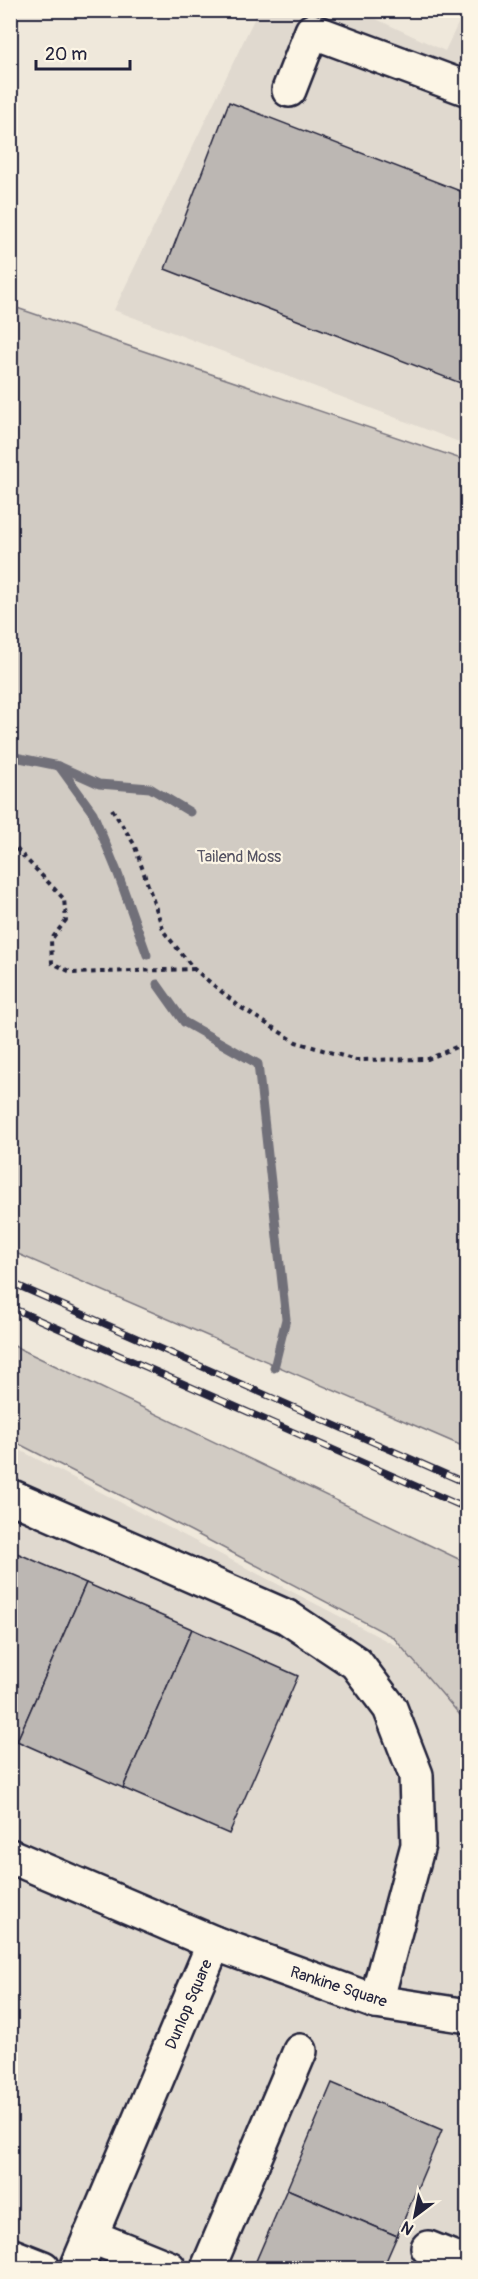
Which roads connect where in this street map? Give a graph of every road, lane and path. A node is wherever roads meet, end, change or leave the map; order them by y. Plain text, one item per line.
1 (468, 89) edge
2 (289, 90) dead end
3 (112, 809) dead end
4 (10, 842) edge
5 (194, 969) junction
6 (468, 1042) edge
7 (10, 1496) edge
8 (10, 1856) edge
9 (214, 1943) junction
10 (376, 2002) junction
11 (468, 2016) edge
12 (300, 2051) dead end
13 (90, 2236) junction
14 (428, 2248) dead end
15 (10, 2255) edge
16 (468, 2264) edge
17 (43, 2268) edge
18 (77, 2268) edge
19 (169, 2268) edge
20 (208, 2268) edge

1 - 2 street
3 - 5 path
4 - 5 path
5 - 6 path
7 - 10 street
8 - 9 street, Dunlop Square
9 - 10 street, Rankine Square
9 - 13 street, Dunlop Square
10 - 11 street, Rankine Square
12 - 20 street
13 - 18 street, Dunlop Square
13 - 19 street
14 - 16 street
15 - 17 street

